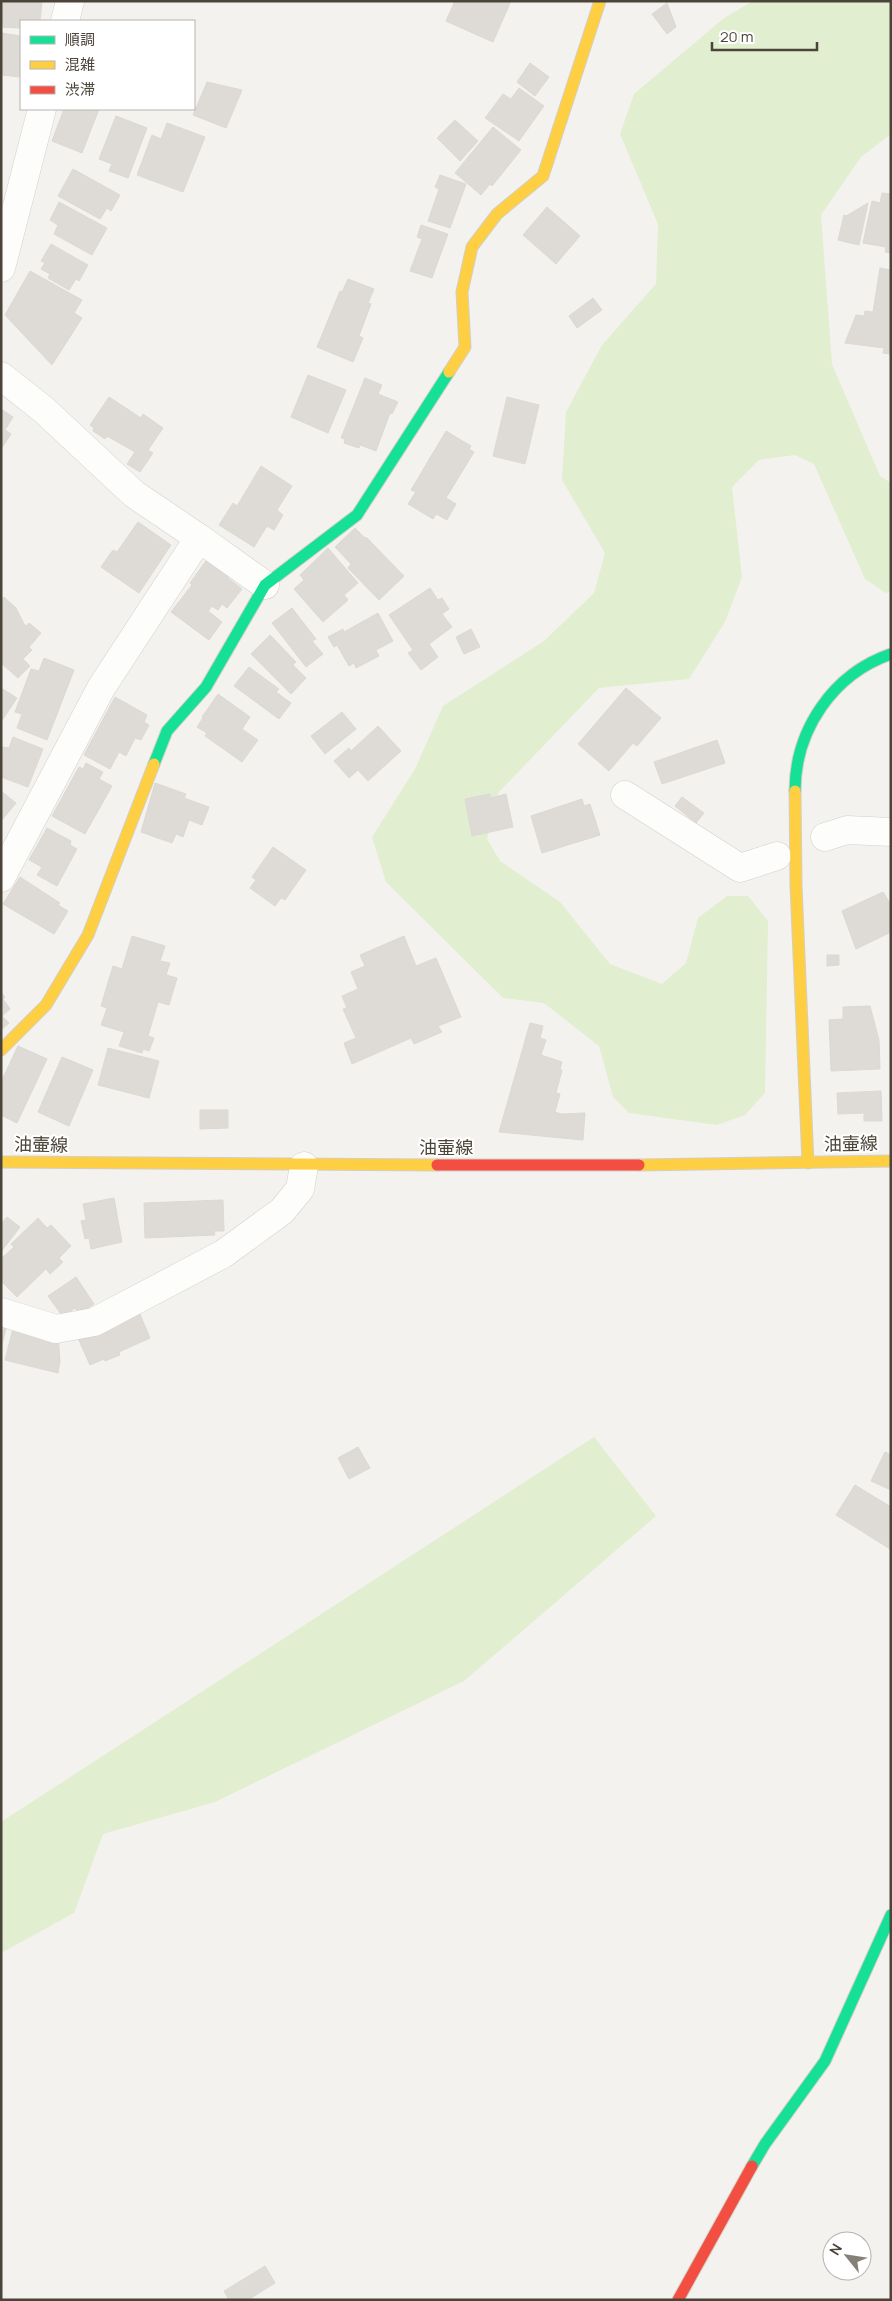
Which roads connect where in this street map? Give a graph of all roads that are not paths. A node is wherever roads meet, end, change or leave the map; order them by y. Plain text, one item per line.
1 (70, 1) edge
2 (600, 1) edge
3 (65, 20) edge
4 (42, 110) edge
5 (1, 268) edge
6 (1, 376) edge
7 (199, 538) junction
8 (265, 585) junction
9 (891, 654) edge
10 (625, 795) dead end
11 (891, 832) edge
12 (825, 837) dead end
13 (777, 856) dead end
14 (1, 878) edge
15 (1, 1050) edge
16 (891, 1161) edge
17 (1, 1162) edge
18 (808, 1162) junction
19 (304, 1166) junction
20 (1, 1312) edge
21 (891, 1915) edge
22 (678, 2300) edge

1 - 3 street
2 - 8 street
4 - 5 street
6 - 7 street
7 - 8 street
7 - 14 street
8 - 15 street
9 - 18 street
10 - 13 street
11 - 12 street
16 - 18 street, 油壷線
17 - 19 street, 油壷線
18 - 19 street, 油壷線
19 - 20 street
21 - 22 street

